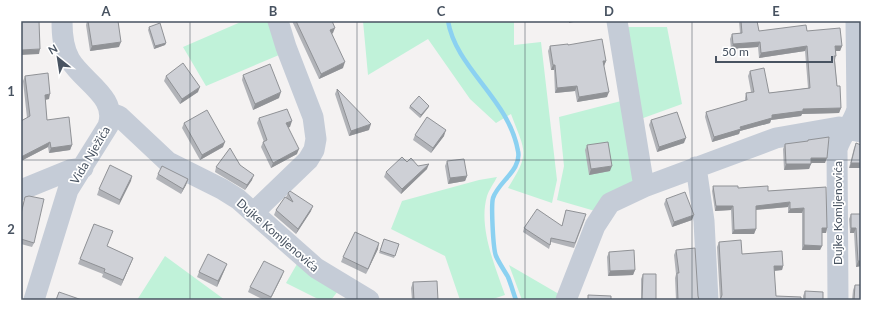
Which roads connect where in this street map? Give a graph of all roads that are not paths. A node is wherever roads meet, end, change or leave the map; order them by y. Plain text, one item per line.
1 (62, 21) edge
2 (278, 21) edge
3 (617, 21) edge
4 (856, 21) edge
5 (859, 85) edge
6 (111, 114) junction
7 (854, 131) edge
8 (696, 167) junction
9 (83, 168) junction
10 (644, 187) junction
11 (21, 190) edge
12 (254, 212) junction
13 (34, 300) edge
14 (369, 300) edge
15 (566, 300) edge
16 (708, 300) edge
17 (838, 300) edge

1 - 6 street, Vida Nježića
2 - 12 street
3 - 10 street
4 - 5 street, Dujke Komljenovića
5 - 7 street, Dujke Komljenovića
6 - 9 street, Vida Nježića
6 - 12 street, Dujke Komljenovića
7 - 8 street
7 - 17 street, Dujke Komljenovića
8 - 10 street
8 - 16 street
9 - 11 street
9 - 13 street, Vida Nježića
10 - 15 street
12 - 14 street, Dujke Komljenovića

